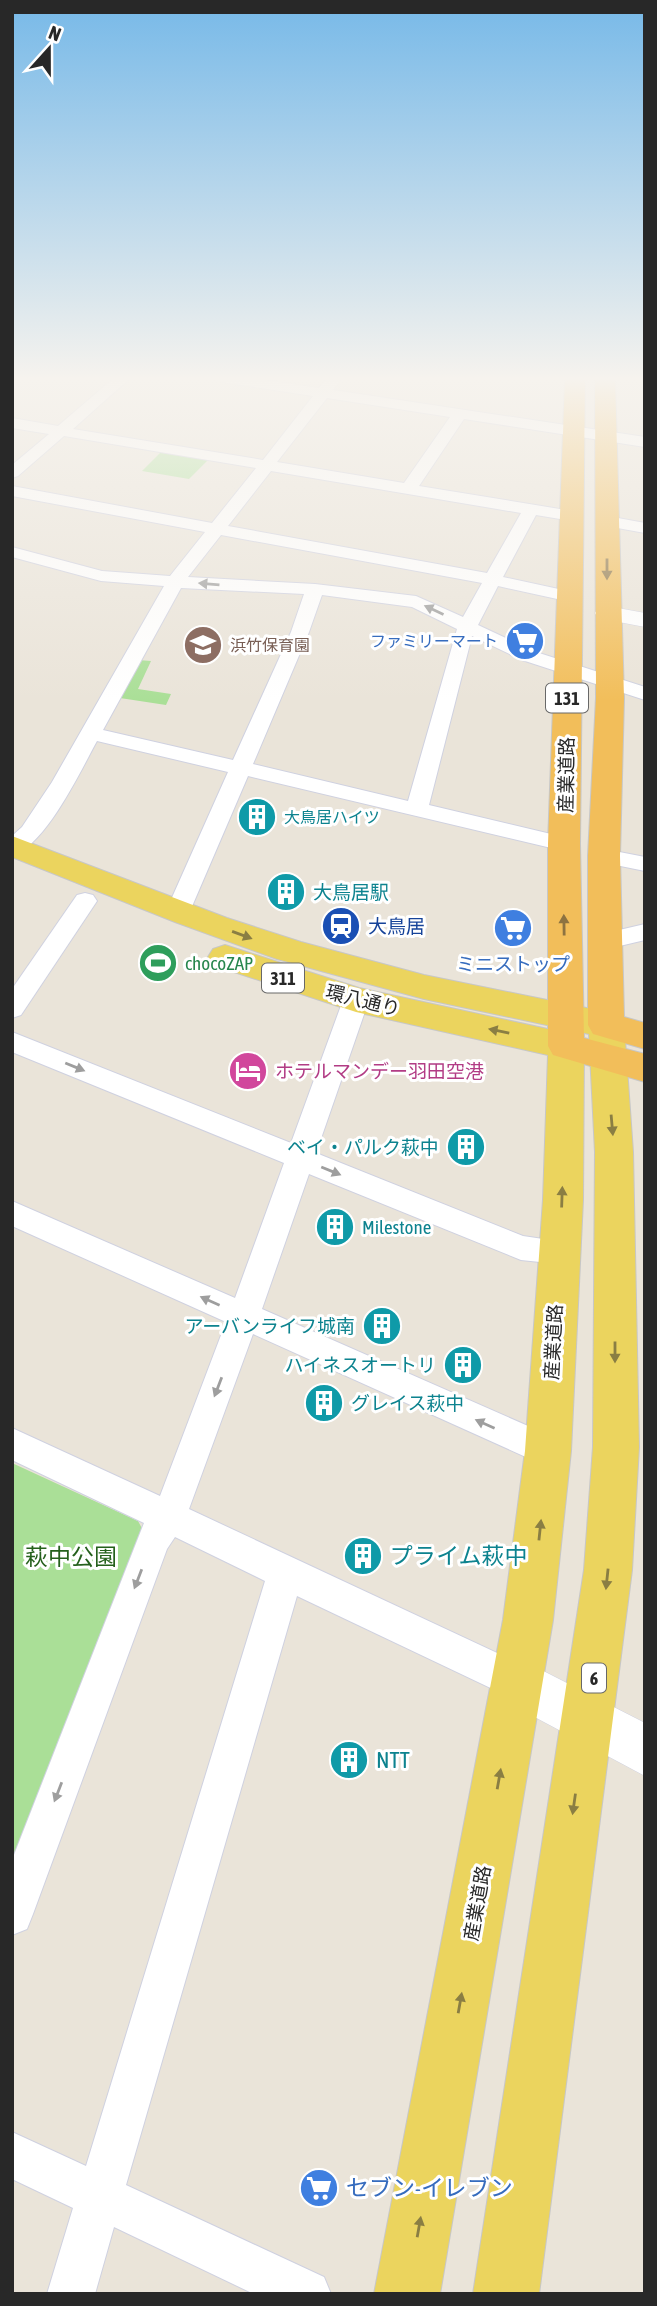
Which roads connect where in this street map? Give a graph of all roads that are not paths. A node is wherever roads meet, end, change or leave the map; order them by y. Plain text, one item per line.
1 (250, 486) edge
2 (388, 486) edge
3 (410, 486) edge
4 (573, 486) edge
5 (607, 486) edge
6 (408, 489) junction
7 (12, 491) edge
8 (531, 509) junction
9 (572, 516) junction
10 (607, 521) junction
11 (645, 528) edge
12 (217, 529) junction
13 (12, 552) edge
14 (492, 579) junction
15 (175, 582) junction
16 (315, 589) junction
17 (570, 597) junction
18 (607, 613) junction
19 (645, 620) edge
20 (465, 628) junction
21 (567, 667) junction
22 (610, 682) junction
23 (645, 694) edge
24 (91, 733) junction
25 (239, 768) junction
26 (418, 809) junction
27 (564, 844) junction
28 (13, 853) edge
29 (604, 856) junction
30 (645, 864) edge
31 (85, 901) junction
32 (178, 911) junction
33 (645, 932) edge
34 (607, 941) junction
35 (356, 1000) junction
36 (12, 1009) edge
37 (12, 1041) edge
38 (606, 1041) edge
39 (300, 1159) junction
40 (12, 1213) edge
41 (559, 1252) junction
42 (244, 1316) junction
43 (12, 1443) edge
44 (548, 1451) junction
45 (168, 1518) junction
46 (286, 1571) junction
47 (516, 1681) junction
48 (587, 1722) junction
49 (645, 1751) edge
50 (12, 1914) edge
51 (12, 2155) edge
52 (100, 2197) junction
53 (71, 2294) edge
54 (307, 2294) edge
55 (407, 2294) edge
56 (506, 2294) edge

1 - 12 street
2 - 6 street
3 - 6 street
4 - 9 highway, 産業道路 / 131
5 - 10 highway, 産業道路 / 131
6 - 8 street
7 - 12 street
8 - 9 street
8 - 14 street
9 - 17 highway, 産業道路 / 131
10 - 11 street
10 -> 18 highway, 産業道路 / 131
12 - 14 street
12 - 15 street
13 - 15 street
14 - 17 street
14 - 20 street
16 -> 15 street
15 - 24 street
20 -> 16 street
16 - 25 street
17 - 21 highway, 産業道路 / 131
18 - 19 street
18 - 22 highway, 産業道路 / 131
20 - 21 street
20 - 26 street
21 - 22 street
21 - 27 highway, 産業道路 / 131
22 - 23 street
22 - 29 highway, 産業道路 / 131
24 - 25 street
24 - 28 street
25 - 26 street
25 - 32 street
26 - 27 street
38 -> 27 highway, 産業道路 / 131
28 - 31 main road, 環八通り / 311
28 - 32 main road, 環八通り / 311
29 - 30 street
29 - 34 highway, 産業道路 / 131
31 - 35 main road, 環八通り / 311
31 - 36 street
32 -> 38 main road, 環八通り / 311
33 - 34 street
34 - 38 highway, 産業道路 / 131
38 -> 35 main road, 環八通り / 311
35 - 39 street
37 -> 39 street
41 -> 38 main road, 産業道路
38 -> 48 main road, 産業道路 / 6
39 -> 41 street
39 - 42 street
42 -> 40 street
41 - 44 main road, 産業道路
44 -> 42 street
42 -> 45 street
43 - 45 street
47 -> 44 main road, 産業道路
45 - 46 street
45 -> 50 street
46 - 47 street
46 - 52 street
47 - 48 street
55 -> 47 main road, 産業道路
48 - 49 street
48 -> 56 main road, 産業道路 / 6
51 - 52 street
52 - 53 street
52 - 54 street

